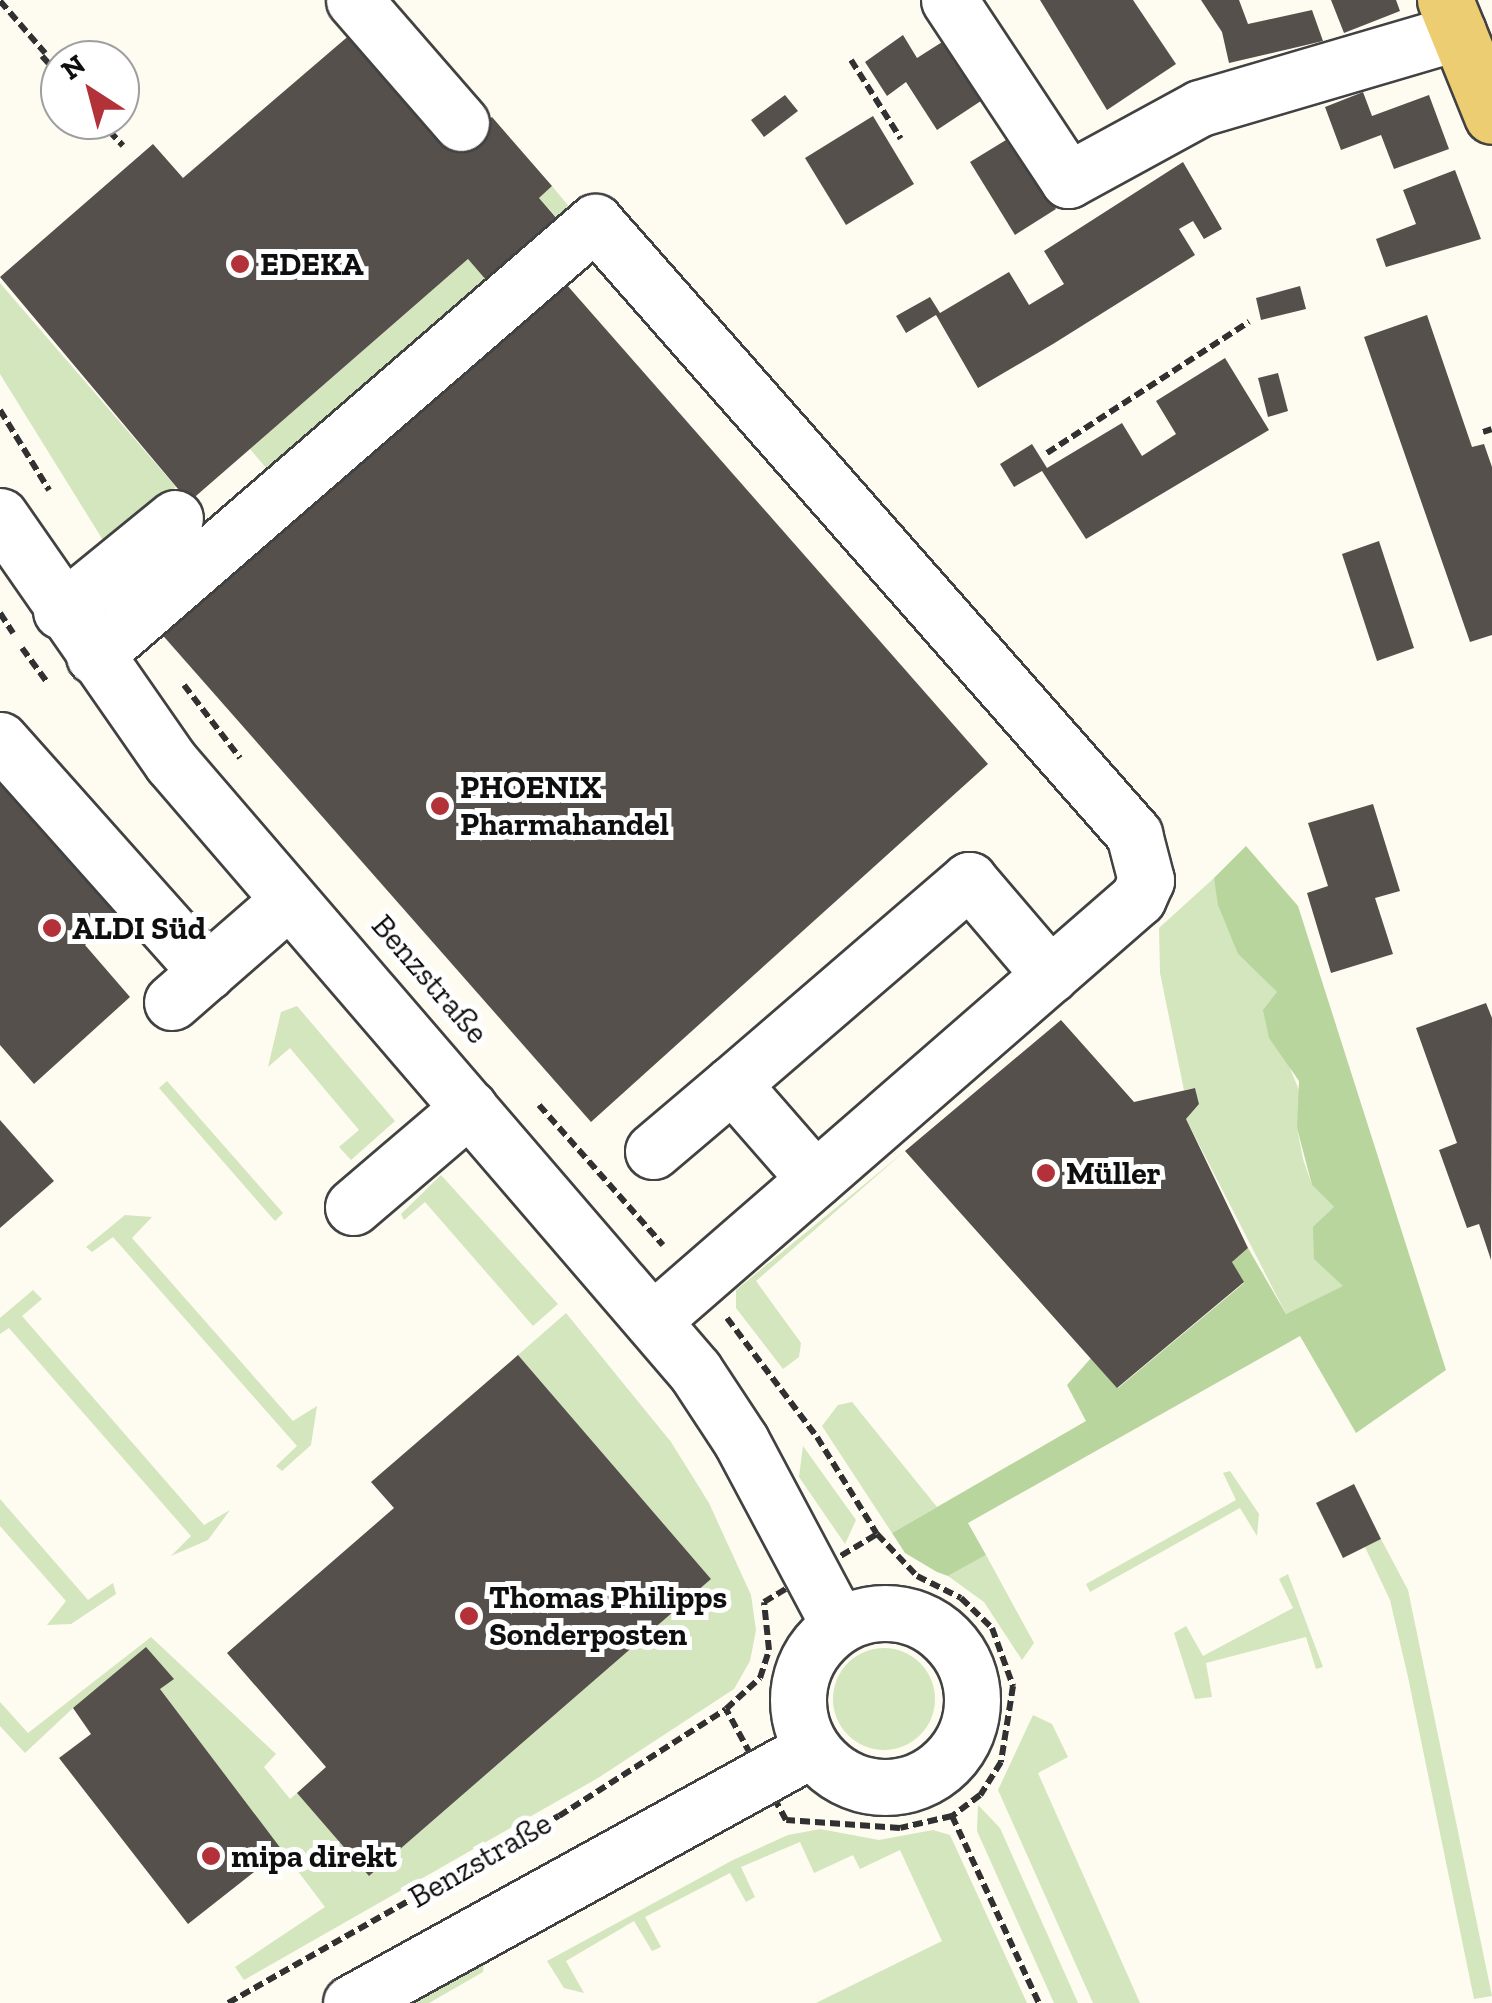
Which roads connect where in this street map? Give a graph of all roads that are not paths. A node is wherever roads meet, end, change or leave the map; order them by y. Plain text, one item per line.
1 (354, 0) edge
2 (949, 0) edge
3 (1451, 16) edge
4 (1492, 116) edge
5 (460, 123) dead end
6 (0, 516) edge
7 (175, 518) dead end
8 (61, 611) junction
9 (94, 656) junction
10 (0, 740) edge
11 (290, 900) junction
12 (1050, 975) junction
13 (732, 1084) junction
14 (469, 1108) junction
15 (653, 1151) dead end
16 (815, 1178) junction
17 (354, 1207) dead end
18 (652, 1321) junction
19 (839, 1625) junction
20 (812, 1749) junction
21 (351, 2003) edge

1 - 5 street
2 - 3 street
3 - 4 main road
6 - 8 street, Benzstraße
7 - 8 street
8 - 9 street, Benzstraße
9 - 11 street, Benzstraße
9 - 12 street
10 - 11 street
11 - 14 street, Benzstraße
12 - 13 street
12 - 16 street
13 - 15 street
13 - 16 street
14 - 17 street
14 - 18 street, Benzstraße
16 - 18 street
18 - 19 street, Benzstraße
19 - 20 street
19 - 20 street
20 - 21 street, Benzstraße

